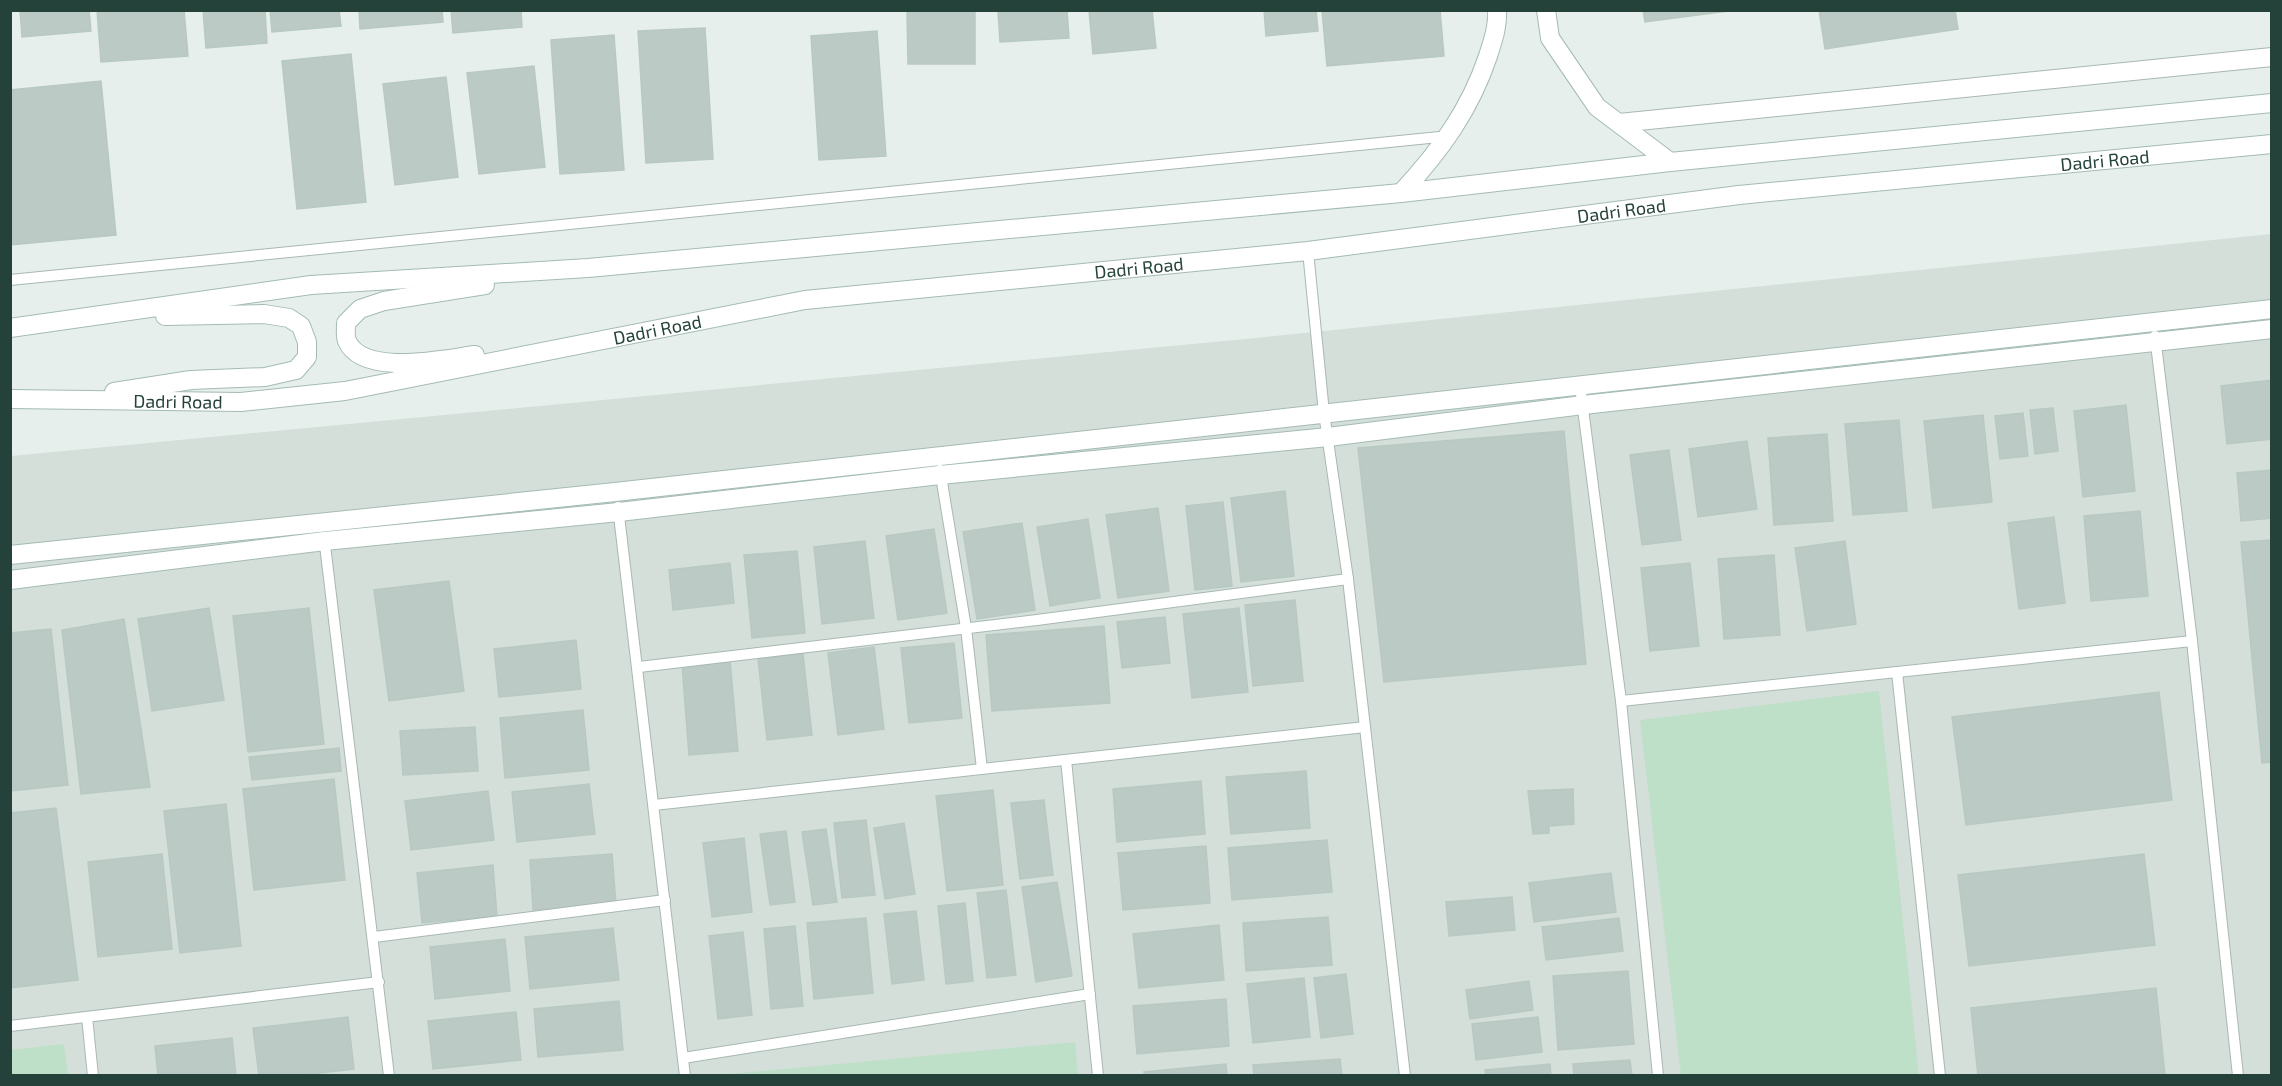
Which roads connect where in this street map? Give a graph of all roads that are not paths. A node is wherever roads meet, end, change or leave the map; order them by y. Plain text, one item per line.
1 (1497, 10) edge
2 (1546, 10) edge
3 (2271, 57) edge
4 (2271, 103) edge
5 (1619, 123) junction
6 (1449, 136) junction
7 (2271, 144) edge
8 (1670, 162) junction
9 (1401, 193) junction
10 (1308, 252) junction
11 (588, 268) junction
12 (10, 279) edge
13 (2271, 309) edge
14 (85, 318) junction
15 (2153, 322) junction
16 (10, 328) edge
17 (2271, 329) edge
18 (2156, 342) junction
19 (531, 356) junction
20 (1580, 386) junction
21 (10, 399) edge
22 (66, 399) junction
23 (1583, 405) junction
24 (1324, 413) junction
25 (1328, 437) junction
26 (938, 454) junction
27 (940, 475) junction
28 (615, 492) junction
29 (619, 512) junction
30 (322, 522) junction
31 (325, 541) junction
32 (10, 555) edge
33 (1348, 579) junction
34 (10, 580) edge
35 (966, 628) junction
36 (2192, 640) junction
37 (639, 667) junction
38 (1897, 672) junction
39 (1621, 702) junction
40 (1365, 727) junction
41 (1066, 760) junction
42 (982, 769) junction
43 (654, 805) junction
44 (665, 900) junction
45 (374, 937) junction
46 (379, 982) junction
47 (1090, 994) junction
48 (87, 1017) junction
49 (10, 1026) edge
50 (683, 1058) junction
51 (93, 1076) edge
52 (389, 1076) edge
53 (685, 1076) edge
54 (1098, 1076) edge
55 (1405, 1076) edge
56 (1658, 1076) edge
57 (1940, 1076) edge
58 (2238, 1076) edge

1 - 6 street
2 - 5 street
3 - 5 street
4 - 8 street
5 - 8 street
6 - 9 street
6 - 12 lane
7 - 10 street, Dadri Road
8 - 9 street
9 - 11 street
10 - 19 street, Dadri Road
10 - 24 lane
11 - 14 street
11 - 19 street
13 - 15 street
14 - 16 street
14 - 22 street
15 - 18 lane
15 - 20 street
17 - 18 street
18 - 23 street
18 - 36 lane
19 - 22 street, Dadri Road
20 - 23 lane
20 - 24 street
21 - 22 street, Dadri Road
23 - 25 street
23 - 39 lane
24 - 25 lane
24 - 26 street
25 - 27 street
25 - 33 lane
26 - 27 lane
26 - 28 street
27 - 29 street
27 - 35 lane
28 - 29 lane
28 - 30 street
29 - 31 street
29 - 37 lane
30 - 31 lane
30 - 32 street
31 - 34 street
31 - 45 lane
33 - 35 lane
33 - 40 lane
35 - 37 lane
35 - 42 lane
36 - 38 lane
36 - 58 lane
37 - 43 lane
38 - 39 lane
38 - 57 lane
39 - 56 lane
40 - 41 lane
40 - 55 lane
41 - 42 lane
41 - 47 lane
42 - 43 lane
43 - 44 lane
44 - 45 lane
44 - 50 lane
45 - 46 lane
46 - 48 lane
46 - 52 lane
47 - 50 lane
47 - 54 lane
48 - 49 lane
48 - 51 lane
50 - 53 lane

